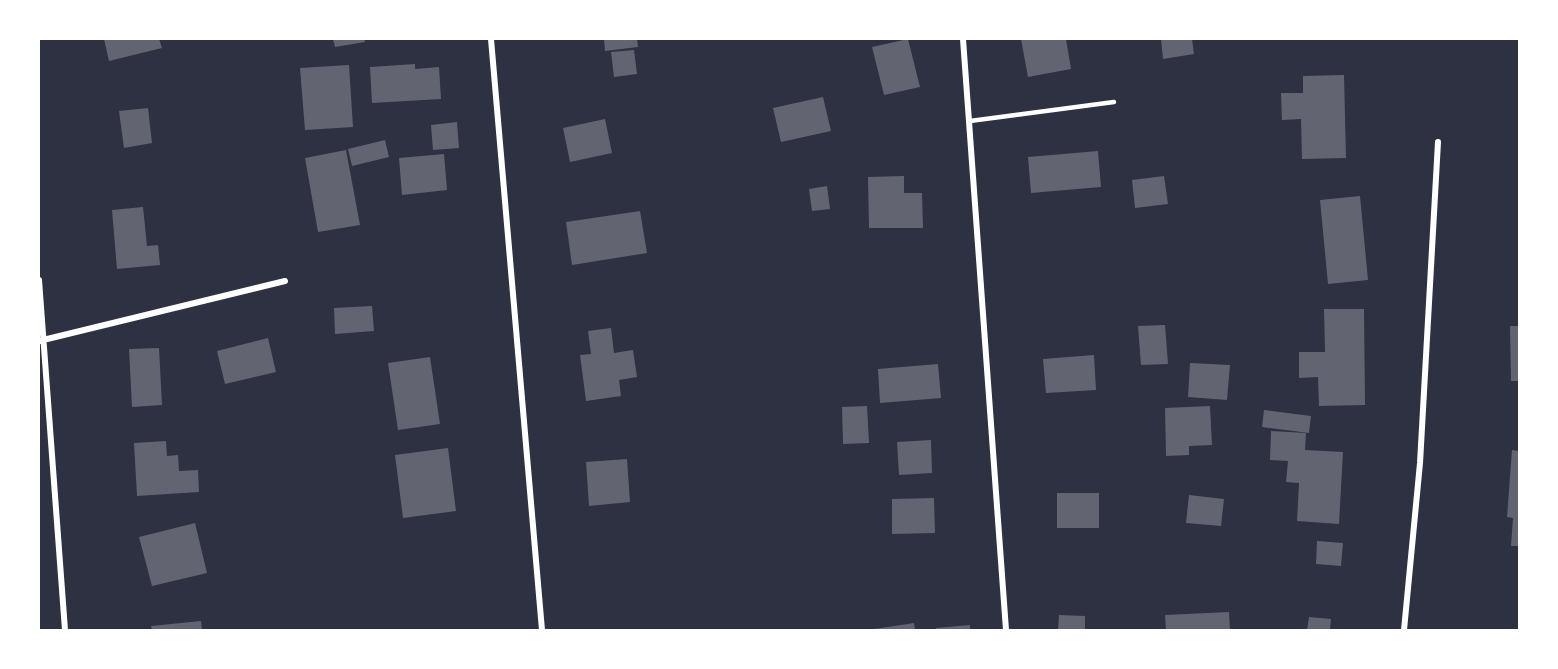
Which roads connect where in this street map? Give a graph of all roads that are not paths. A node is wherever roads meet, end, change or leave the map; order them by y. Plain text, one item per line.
1 (491, 39) edge
2 (963, 39) edge
3 (1114, 102) dead end
4 (970, 121) junction
5 (1438, 142) dead end
6 (39, 280) edge
7 (285, 281) dead end
8 (41, 341) edge
9 (65, 630) edge
10 (542, 630) edge
11 (1006, 630) edge
12 (1404, 630) edge

1 - 10 street
2 - 4 street
3 - 4 lane
4 - 11 street
5 - 12 street
6 - 8 street
7 - 8 street
8 - 9 street

